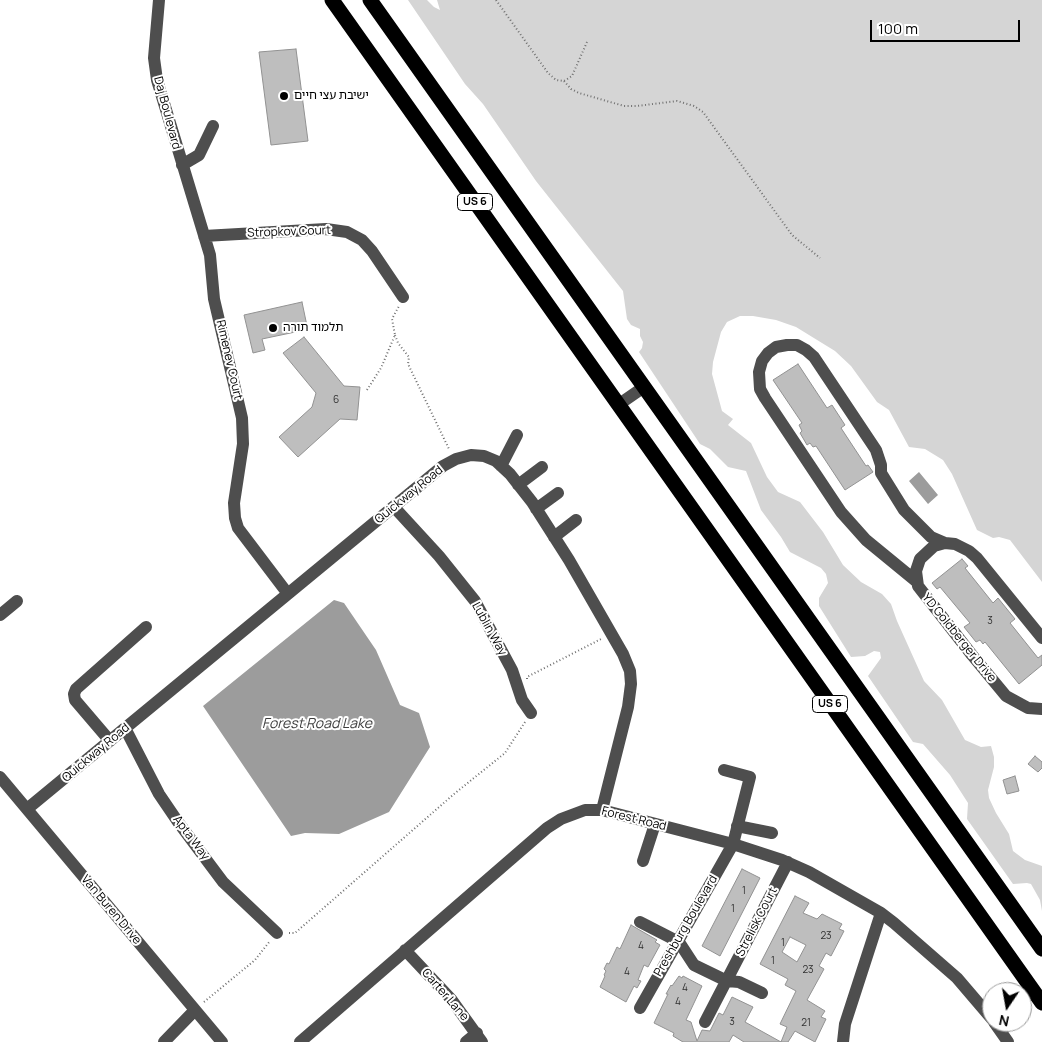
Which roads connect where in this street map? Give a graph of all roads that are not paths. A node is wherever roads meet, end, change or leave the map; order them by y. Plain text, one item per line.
1 (159, 0) edge
2 (332, 0) edge
3 (370, 0) edge
4 (213, 126) dead end
5 (182, 165) junction
6 (204, 236) junction
7 (403, 297) road end
8 (644, 387) junction
9 (618, 405) junction
10 (517, 435) dead end
11 (502, 466) junction
12 (542, 467) dead end
13 (518, 485) junction
14 (558, 493) dead end
15 (394, 507) junction
16 (536, 509) junction
17 (576, 520) dead end
18 (554, 537) junction
19 (945, 543) junction
20 (916, 581) junction
21 (288, 594) junction
22 (17, 601) dead end
23 (0, 615) edge
24 (146, 627) dead end
25 (1042, 638) edge
26 (1042, 709) edge
27 (531, 713) road end
28 (125, 728) junction
29 (110, 741) junction
30 (724, 770) dead end
31 (0, 777) edge
32 (27, 809) junction
33 (602, 810) junction
34 (655, 824) junction
35 (737, 826) junction
36 (772, 833) dead end
37 (733, 844) junction
38 (643, 861) dead end
39 (788, 862) junction
40 (881, 913) junction
41 (640, 922) dead end
42 (277, 933) road end
43 (679, 942) junction
44 (1042, 949) edge
45 (405, 950) junction
46 (727, 981) junction
47 (762, 993) dead end
48 (1042, 1003) edge
49 (640, 1008) dead end
50 (982, 1008) edge
51 (195, 1010) junction
52 (705, 1022) dead end
53 (479, 1037) edge
54 (164, 1042) edge
55 (222, 1042) edge
56 (300, 1042) edge
57 (466, 1042) edge
58 (843, 1042) edge

1 - 5 street, Daj Boulevard
2 - 9 highway, US 6
3 - 8 highway, US 6
4 - 5 street
5 - 6 street, Rimenev Court
6 - 7 street, Stropkov Court
6 - 21 street, Rimenev Court
8 - 9 street
8 - 44 highway, US 6
9 - 48 highway, US 6
10 - 11 street
11 - 13 street, Quickway Road
11 - 15 street, Quickway Road
12 - 13 street
13 - 16 street, Quickway Road
14 - 16 street
15 - 21 street, Quickway Road
15 - 27 street, Lublin Way
16 - 18 street, Quickway Road
17 - 18 street
18 - 33 street, Quickway Road
19 - 20 street, YD Goldberger Drive
19 - 20 street
19 - 25 street
20 - 26 street, YD Goldberger Drive
21 - 28 street, Quickway Road
22 - 23 street
24 - 29 street
28 - 29 street, Quickway Road
28 - 42 street, Apta Way
29 - 32 street, Quickway Road
30 - 35 street, Preshburg Boulevard
31 - 32 street, Van Buren Drive
32 - 51 street, Van Buren Drive
33 - 34 street, Forest Road
33 - 45 street, Forest Road
34 - 37 street, Forest Road
34 - 38 street
35 - 36 street
35 - 37 street, Preshburg Boulevard
37 - 39 street, Forest Road
37 - 43 street, Preshburg Boulevard
39 - 40 street, Forest Road
39 - 46 street, Strelisk Court
40 - 50 street, Forest Road
40 - 58 street
41 - 43 street
43 - 46 street
43 - 49 street, Preshburg Boulevard
45 - 53 street, Carter Lane
45 - 56 street, Forest Road
46 - 47 street
46 - 52 street, Strelisk Court
51 - 54 street
51 - 55 street, Van Buren Drive
53 - 57 street

